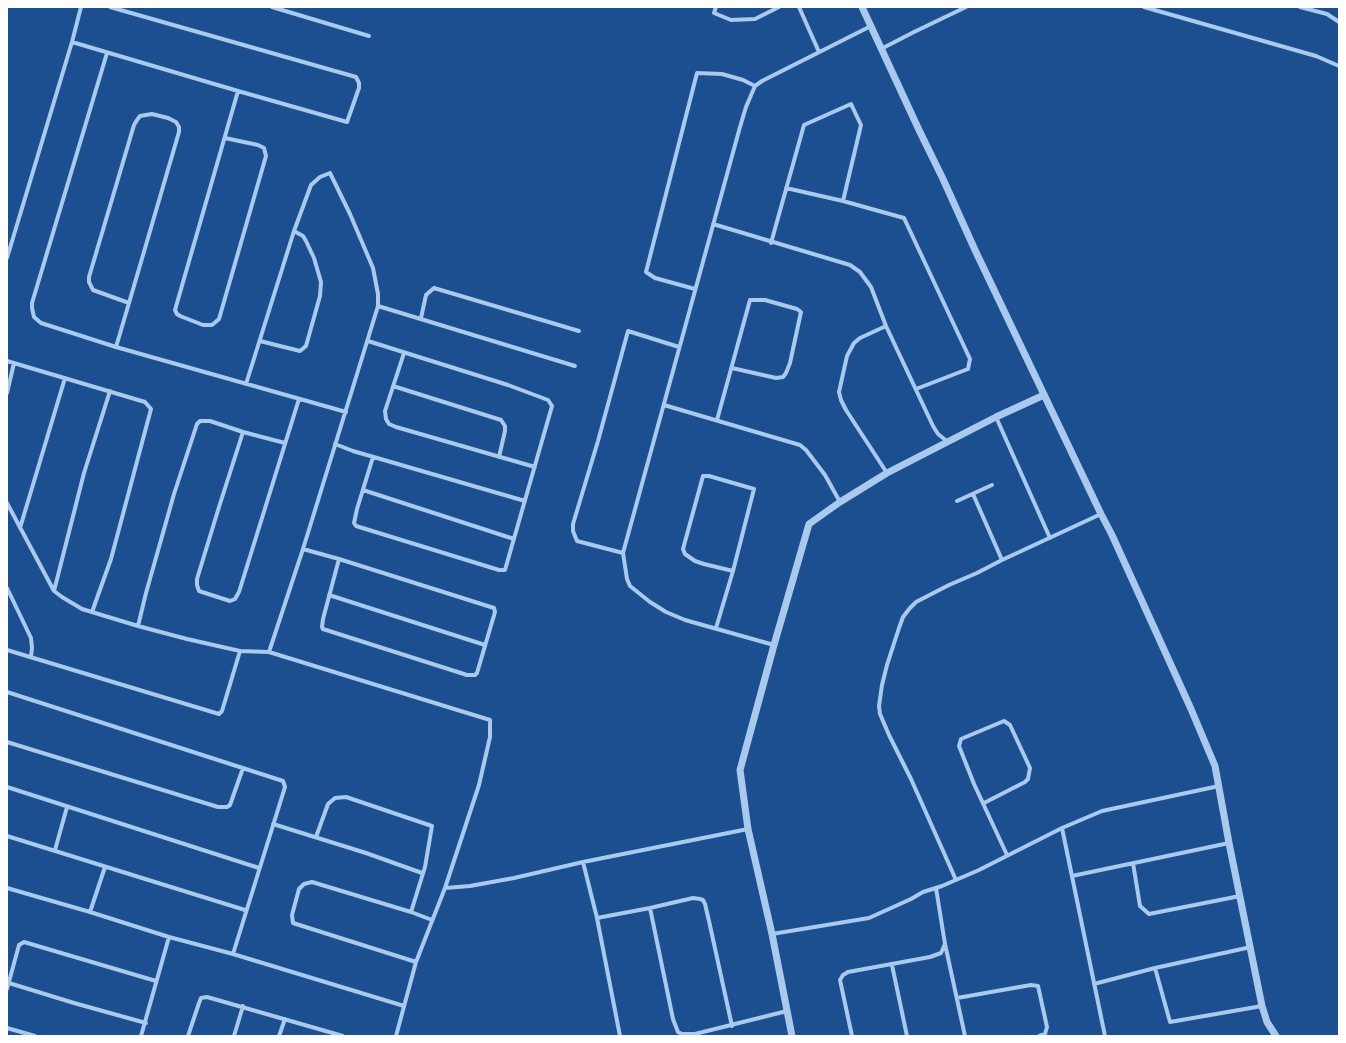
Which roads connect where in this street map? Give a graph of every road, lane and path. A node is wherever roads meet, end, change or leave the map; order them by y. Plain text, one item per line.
1 (81, 7) edge
2 (110, 7) edge
3 (272, 7) edge
4 (716, 7) edge
5 (779, 7) edge
6 (799, 7) edge
7 (862, 7) edge
8 (966, 7) edge
9 (1144, 7) edge
10 (1300, 7) edge
11 (1339, 22) edge
12 (871, 26) junction
13 (369, 36) dead end
14 (72, 42) junction
15 (881, 49) junction
16 (818, 52) junction
17 (107, 53) junction
18 (1339, 66) edge
19 (755, 86) junction
20 (238, 91) junction
21 (225, 138) junction
22 (786, 188) junction
23 (843, 201) junction
24 (713, 224) junction
25 (294, 231) junction
26 (771, 243) junction
27 (7, 258) edge
28 (695, 289) junction
29 (129, 303) junction
30 (378, 306) junction
31 (421, 318) junction
32 (886, 326) junction
33 (579, 331) dead end
34 (260, 341) junction
35 (368, 341) junction
36 (116, 347) junction
37 (679, 347) junction
38 (404, 353) junction
39 (7, 361) edge
40 (14, 363) junction
41 (575, 366) dead end
42 (732, 368) junction
43 (65, 378) junction
44 (246, 384) junction
45 (393, 386) junction
46 (916, 389) junction
47 (110, 391) junction
48 (7, 394) edge
49 (1044, 396) junction
50 (299, 399) junction
51 (664, 405) junction
52 (346, 412) junction
53 (996, 417) junction
54 (717, 420) junction
55 (243, 432) junction
56 (948, 442) junction
57 (285, 443) junction
58 (335, 444) junction
59 (373, 457) junction
60 (499, 457) junction
61 (535, 468) junction
62 (887, 473) junction
63 (992, 485) dead end
64 (362, 490) junction
65 (973, 494) junction
66 (525, 501) junction
67 (840, 502) junction
68 (957, 502) dead end
69 (7, 503) edge
70 (1101, 514) junction
71 (20, 528) junction
72 (1050, 538) junction
73 (514, 539) junction
74 (304, 549) junction
75 (623, 552) junction
76 (339, 559) junction
77 (1002, 560) junction
78 (733, 571) junction
79 (7, 588) edge
80 (54, 591) junction
81 (329, 595) junction
82 (92, 612) junction
83 (138, 626) junction
84 (716, 628) junction
85 (485, 645) junction
86 (774, 645) junction
87 (7, 650) edge
88 (240, 651) junction
89 (269, 652) junction
90 (31, 657) junction
91 (7, 692) edge
92 (7, 742) edge
93 (243, 768) junction
94 (1219, 786) junction
95 (7, 787) edge
96 (984, 803) junction
97 (67, 807) junction
98 (273, 824) junction
99 (1062, 828) junction
100 (748, 829) junction
101 (7, 836) edge
102 (316, 837) junction
103 (1229, 843) junction
104 (55, 850) junction
105 (1007, 855) junction
106 (583, 862) junction
107 (1133, 863) junction
108 (105, 867) junction
109 (259, 868) junction
110 (422, 873) junction
111 (1072, 876) junction
112 (956, 880) junction
113 (7, 888) edge
114 (445, 888) junction
115 (936, 888) junction
116 (1240, 896) junction
117 (650, 908) junction
118 (245, 910) junction
119 (90, 912) junction
120 (411, 912) junction
121 (597, 918) junction
122 (432, 920) junction
123 (772, 934) junction
124 (169, 937) junction
125 (945, 944) junction
126 (1251, 947) junction
127 (233, 954) junction
128 (416, 962) junction
129 (892, 965) junction
130 (1155, 968) junction
131 (156, 981) junction
132 (9, 983) junction
133 (1094, 984) junction
134 (7, 989) edge
135 (957, 998) junction
136 (243, 1006) junction
137 (404, 1006) junction
138 (1262, 1006) junction
139 (787, 1011) junction
140 (285, 1019) junction
141 (146, 1022) junction
142 (732, 1026) junction
143 (7, 1028) edge
144 (325, 1031) junction
145 (35, 1036) edge
146 (141, 1036) edge
147 (188, 1036) edge
148 (234, 1036) edge
149 (279, 1036) edge
150 (323, 1036) edge
151 (342, 1036) edge
152 (396, 1036) edge
153 (620, 1036) edge
154 (792, 1036) edge
155 (852, 1036) edge
156 (907, 1036) edge
157 (965, 1036) edge
158 (1039, 1036) edge
159 (1105, 1036) edge
160 (1276, 1036) edge

1 - 14 street
2 - 20 street
3 - 13 street
4 - 5 street
6 - 16 street
7 - 12 street
8 - 15 street
9 - 18 street
10 - 11 street
12 - 15 street
12 - 16 street
14 - 17 street
14 - 27 street
15 - 49 street
16 - 19 street
17 - 20 street
17 - 36 street
19 - 24 street
19 - 28 street
20 - 21 street
21 - 21 street
22 - 23 street
22 - 23 street
22 - 26 street
23 - 46 street
24 - 26 street
24 - 28 street
25 - 30 street
25 - 34 street
25 - 34 street
26 - 32 street
28 - 37 street
29 - 29 street
29 - 36 street
30 - 31 street
30 - 35 street
31 - 33 street
31 - 41 street
32 - 46 street
32 - 62 street
34 - 44 street
35 - 38 street
35 - 52 street
36 - 44 street
37 - 51 street
37 - 75 street
38 - 45 street
38 - 61 street
39 - 40 street
40 - 43 street
40 - 48 street
42 - 42 street
42 - 54 street
43 - 47 street
43 - 71 street
44 - 50 street
45 - 60 street
45 - 60 street
46 - 56 street
47 - 80 street
47 - 82 street
49 - 53 street
49 - 70 street
50 - 52 street
50 - 57 street
51 - 54 street
51 - 75 street
52 - 58 street
53 - 56 street
53 - 72 street
54 - 67 street
55 - 57 street
55 - 57 street
55 - 83 street
56 - 62 street
58 - 59 street
58 - 74 street
59 - 64 street
59 - 66 street
60 - 61 street
61 - 66 street
62 - 67 street
63 - 65 street
64 - 73 street
64 - 73 street
65 - 68 street
65 - 77 street
66 - 73 street
67 - 86 street
69 - 71 street
70 - 72 street
70 - 94 street
71 - 80 street
72 - 77 street
74 - 76 street
74 - 89 street
75 - 84 street
76 - 81 street
76 - 85 street
77 - 112 street
78 - 78 street
78 - 84 street
79 - 90 street
80 - 82 street
81 - 85 street
81 - 85 street
82 - 83 street
83 - 88 street
84 - 86 street
86 - 100 street
87 - 90 street
88 - 89 street
88 - 90 street
89 - 114 street
91 - 93 street
92 - 93 street
93 - 98 street
94 - 99 street
94 - 103 street
95 - 97 street
96 - 96 street
96 - 105 street
97 - 104 street
97 - 109 street
98 - 102 street
98 - 109 street
99 - 105 street
99 - 111 street
100 - 106 street
100 - 123 street
101 - 104 street
102 - 110 street
102 - 110 street
103 - 107 street
103 - 116 street
104 - 108 street
105 - 112 street
106 - 114 street
106 - 121 street
107 - 111 street
107 - 116 street
108 - 118 street
108 - 119 street
109 - 118 street
110 - 120 street
111 - 133 street
112 - 115 street
113 - 119 street
114 - 122 street
115 - 123 street
115 - 125 street
116 - 126 street
117 - 121 street
117 - 142 street
117 - 142 street
118 - 127 street
119 - 124 street
120 - 122 street
120 - 128 street
121 - 153 street
122 - 128 street
123 - 139 street
124 - 127 street
124 - 131 street
125 - 129 street
125 - 135 street
126 - 130 street
126 - 138 street
127 - 137 street
128 - 137 street
129 - 155 street
129 - 156 street
130 - 133 street
130 - 138 street
131 - 132 street
131 - 141 street
132 - 134 street
132 - 141 street
133 - 159 street
135 - 157 street
135 - 158 street
136 - 140 street
136 - 147 street
136 - 148 street
137 - 152 street
138 - 160 street
139 - 142 street
139 - 154 street
140 - 144 street
140 - 149 street
141 - 146 street
143 - 145 street
144 - 150 street
144 - 151 street

